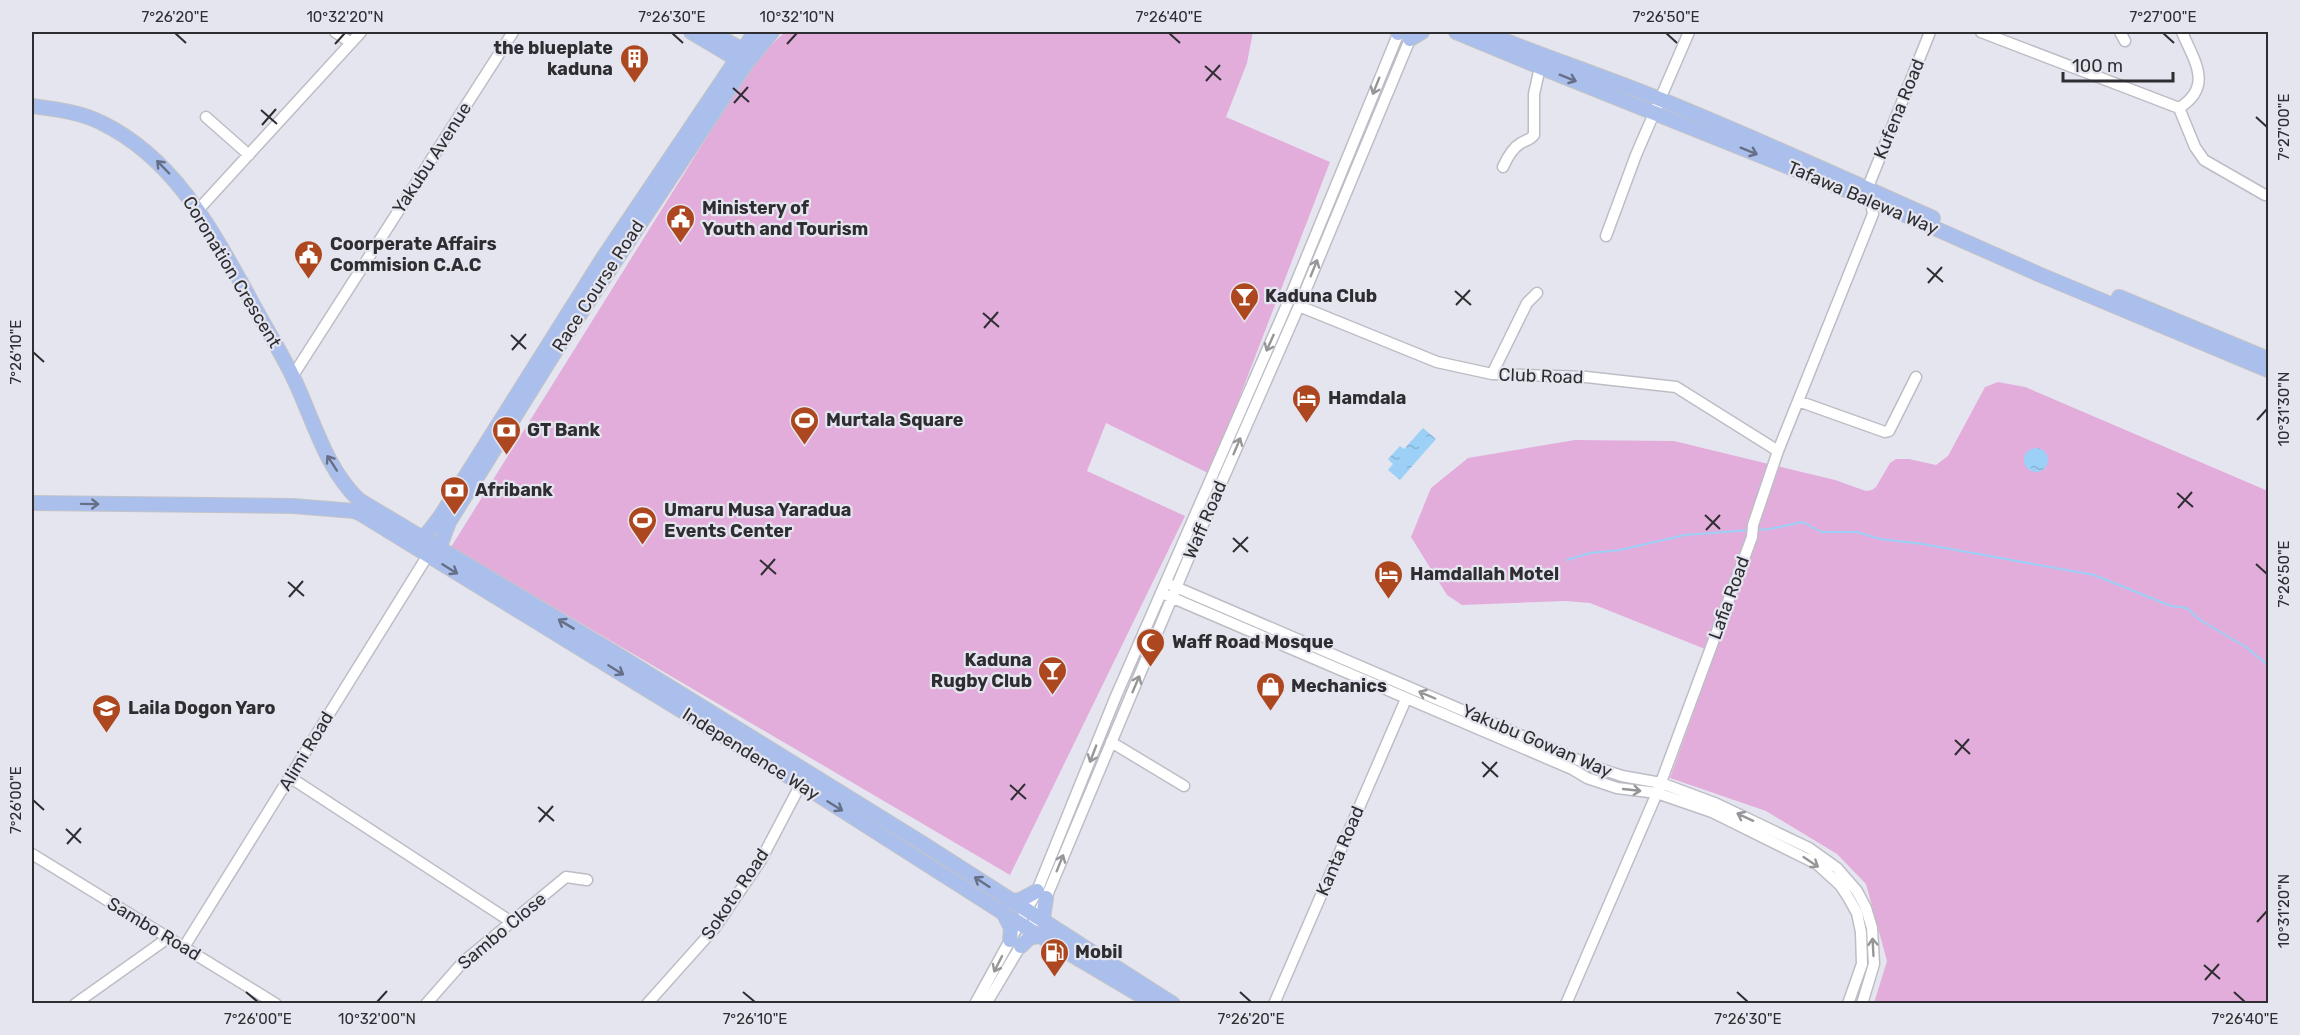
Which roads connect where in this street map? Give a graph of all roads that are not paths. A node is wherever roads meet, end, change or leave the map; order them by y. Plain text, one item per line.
1 (335, 32) edge
2 (361, 32) edge
3 (513, 32) edge
4 (691, 32) edge
5 (749, 32) edge
6 (755, 32) edge
7 (772, 32) edge
8 (1456, 32) edge
9 (1483, 32) edge
10 (1689, 32) edge
11 (1930, 32) edge
12 (1981, 32) edge
13 (2182, 32) edge
14 (1407, 33) edge
15 (715, 38) edge
16 (351, 43) junction
17 (744, 57) junction
18 (1540, 68) junction
19 (722, 79) junction
20 (1660, 99) junction
21 (32, 106) edge
22 (2178, 108) junction
23 (1654, 113) junction
24 (206, 117) dead end
25 (249, 155) junction
26 (1503, 167) dead end
27 (1870, 194) junction
28 (2265, 195) dead end
29 (198, 210) junction
30 (1606, 236) dead end
31 (1537, 293) dead end
32 (1299, 306) junction
33 (2268, 359) edge
34 (2268, 370) edge
35 (1492, 374) junction
36 (292, 376) junction
37 (1916, 377) dead end
38 (1798, 401) junction
39 (1778, 451) junction
40 (344, 481) junction
41 (33, 505) edge
42 (320, 507) junction
43 (369, 507) joint
44 (423, 539) junction
45 (434, 552) junction
46 (1183, 573) junction
47 (1163, 588) junction
48 (1174, 593) junction
49 (1192, 600) junction
50 (1166, 612) junction
51 (1364, 674) junction
52 (1406, 699) junction
53 (1111, 742) junction
54 (291, 778) junction
55 (804, 778) junction
56 (1184, 786) dead end
57 (1659, 788) junction
58 (32, 854) edge
59 (587, 880) dead end
60 (1041, 895) junction
61 (1006, 906) junction
62 (1025, 909) junction
63 (510, 921) junction
64 (1035, 926) junction
65 (168, 938) junction
66 (1015, 943) junction
67 (184, 947) junction
68 (75, 1004) edge
69 (276, 1004) edge
70 (426, 1004) edge
71 (647, 1004) edge
72 (975, 1004) edge
73 (986, 1004) edge
74 (1155, 1004) edge
75 (1173, 1004) edge
76 (1275, 1004) edge
77 (1566, 1004) edge
78 (1848, 1004) edge
79 (1862, 1004) edge

1 - 16 street
2 - 16 street
3 - 36 street, Yakubu Avenue
4 - 15 main road
5 - 15 main road
6 - 17 main road, Race Course Road
7 - 17 main road, Race Course Road
8 - 18 main road, Tafawa Balewa Way
9 - 20 main road, Tafawa Balewa Way
10 - 20 street
11 - 27 street, Kufena Road
12 - 22 street
13 - 22 street
32 -> 14 street, Waff Road
14 -> 47 street, Waff Road
15 - 17 main road
15 - 19 main road
16 - 25 street
17 - 19 main road, Race Course Road
17 - 45 main road, Race Course Road
18 -> 23 main road, Tafawa Balewa Way
18 - 26 street
19 - 44 main road, Race Course Road
20 - 23 street
20 - 27 main road, Tafawa Balewa Way
29 -> 21 main road, Coronation Crescent
22 - 28 street
23 -> 27 main road, Tafawa Balewa Way
23 - 30 street
24 - 25 street
25 - 29 street
27 - 33 main road, Tafawa Balewa Way
27 - 34 main road, Tafawa Balewa Way
27 - 38 street, Lafia Road
29 - 36 main road, Coronation Crescent
31 - 35 street
32 - 35 street, Club Road
46 -> 32 street, Waff Road
35 - 39 street, Club Road
40 -> 36 main road, Coronation Crescent
37 - 38 street
38 - 39 street, Lafia Road
39 - 57 street, Lafia Road
40 - 42 main road
40 - 43 main road, Coronation Crescent
41 -> 42 main road
42 - 45 main road, Independence Way
43 - 44 main road, Independence Way
44 - 45 main road, Independence Way
45 - 54 street, Alimi Road
45 - 55 main road, Independence Way
46 - 48 street, Waff Road
46 - 49 street
47 - 48 street, Yakubu Gowan Way
47 -> 60 street, Waff Road
48 - 49 street, Yakubu Gowan Way
48 - 50 street, Waff Road
49 - 50 street
49 - 51 street, Yakubu Gowan Way
53 -> 50 street, Waff Road
51 - 52 street, Yakubu Gowan Way
57 -> 51 street, Yakubu Gowan Way
52 -> 57 street, Yakubu Gowan Way
52 - 76 street, Kanta Road
53 - 56 street
60 -> 53 street, Waff Road
54 - 63 street
54 - 67 street, Alimi Road
55 - 61 main road, Independence Way
55 - 71 street, Sokoto Road
57 - 77 street, Lafia Road
57 -> 78 street, Yakubu Gowan Way
79 -> 57 street, Yakubu Gowan Way
58 - 65 street, Sambo Road
59 - 63 street, Sambo Close
60 - 61 main road
60 - 62 street, Waff Road
60 - 64 main road
61 - 62 main road, Independence Way
61 - 64 main road, Independence Way
61 - 66 main road
62 - 64 main road, Independence Way
63 - 70 street, Sambo Close
64 - 66 street
64 - 66 main road
64 - 74 main road, Independence Way
64 - 75 main road, Independence Way
65 - 67 street, Sambo Road
65 - 68 street
66 -> 72 street
66 - 73 street
67 - 69 street, Sambo Road

